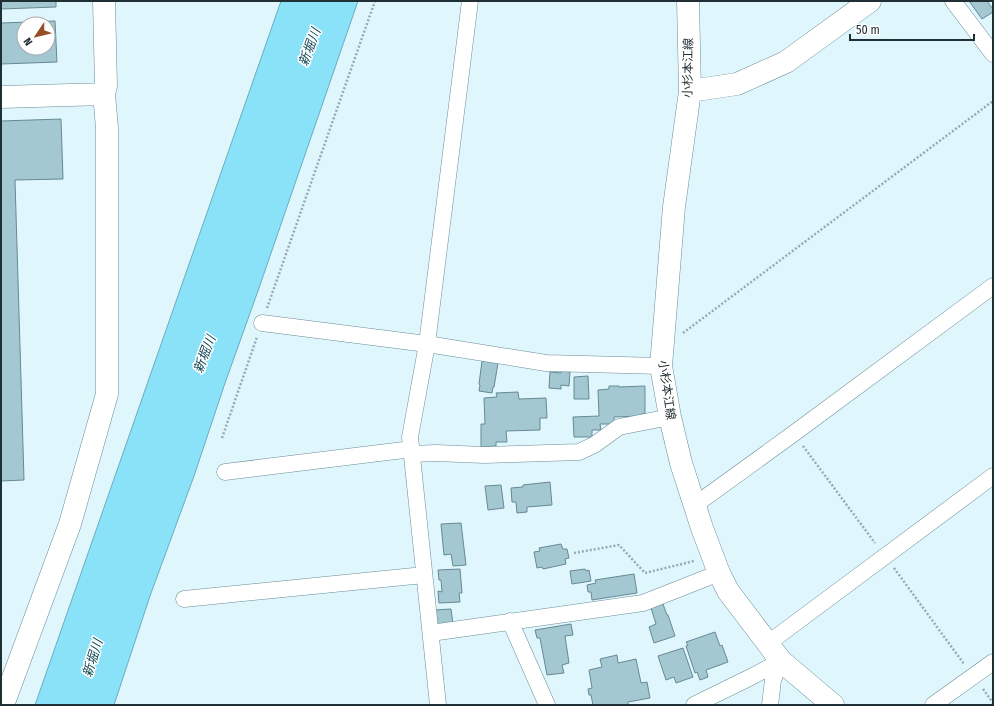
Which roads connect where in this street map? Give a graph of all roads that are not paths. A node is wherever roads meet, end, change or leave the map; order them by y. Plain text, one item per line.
1 (104, 1) edge
2 (470, 1) edge
3 (688, 1) edge
4 (870, 1) edge
5 (953, 1) edge
6 (993, 54) edge
7 (690, 91) junction
8 (104, 94) junction
9 (1, 97) edge
10 (993, 286) edge
11 (262, 322) road end
12 (427, 344) junction
13 (662, 357) junction
14 (670, 418) junction
15 (412, 452) junction
16 (225, 472) dead end
17 (993, 476) edge
18 (695, 505) junction
19 (719, 574) junction
20 (424, 575) junction
21 (184, 600) dead end
22 (510, 621) junction
23 (431, 633) junction
24 (767, 644) junction
25 (781, 661) junction
26 (993, 662) edge
27 (3, 705) edge
28 (438, 705) edge
29 (547, 705) edge
30 (694, 705) edge
31 (770, 705) edge
32 (833, 705) edge
33 (933, 705) edge

1 - 8 street
2 - 12 street
3 - 7 street, 小杉本江線
4 - 7 street
5 - 6 street
7 - 13 street, 小杉本江線
8 - 9 street
8 - 27 street
10 - 18 street
11 - 12 street
12 - 13 street
12 - 15 street
13 - 14 street, 小杉本江線
14 - 15 street
14 - 18 street, 小杉本江線
15 - 16 street
15 - 20 street
17 - 24 street
18 - 19 street, 小杉本江線
19 - 22 street
19 - 24 street, 小杉本江線
20 - 21 street
20 - 23 street
22 - 23 street
22 - 29 street
23 - 28 street
24 - 25 street, 小杉本江線
25 - 30 street
25 - 31 street
25 - 32 street, 小杉本江線
26 - 33 street

